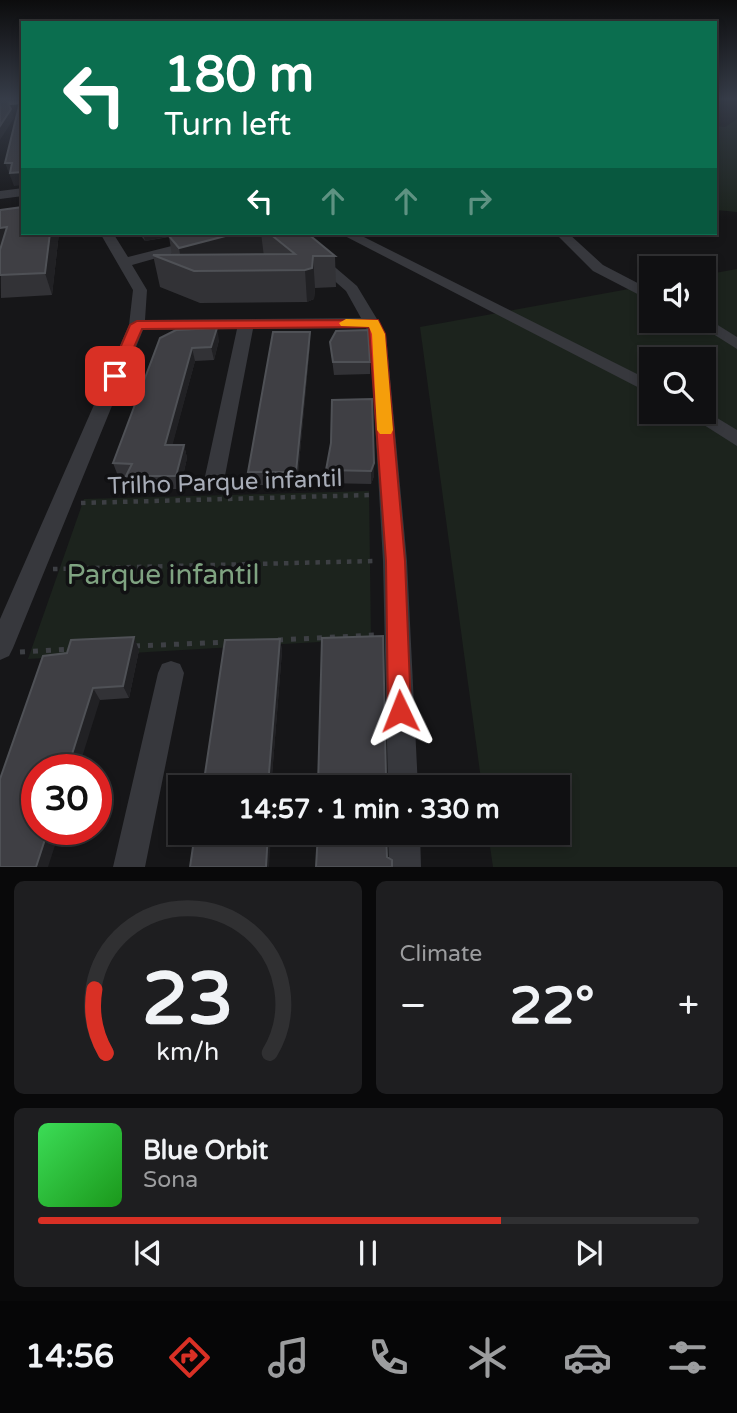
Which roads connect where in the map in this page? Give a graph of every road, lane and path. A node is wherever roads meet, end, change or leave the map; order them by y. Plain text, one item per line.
1 (21, 192) edge
2 (0, 195) edge
3 (108, 235) edge
4 (230, 235) edge
5 (289, 235) edge
6 (350, 235) edge
7 (563, 235) edge
8 (126, 262) junction
9 (639, 290) edge
10 (374, 323) junction
11 (137, 325) junction
12 (246, 325) junction
13 (716, 331) edge
14 (737, 344) edge
15 (639, 382) edge
16 (712, 424) edge
17 (737, 439) edge
18 (214, 481) dead end
19 (390, 494) junction
20 (61, 504) junction
21 (395, 561) junction
22 (33, 570) junction
23 (397, 634) junction
24 (274, 640) edge
25 (233, 642) edge
26 (123, 647) edge
27 (82, 649) edge
28 (7, 650) edge
29 (171, 673) dead end
30 (402, 775) edge
31 (404, 845) edge
32 (129, 867) edge
33 (405, 867) edge

1 - 2 street
3 - 8 street
4 - 8 street
5 - 10 street
6 - 15 street
7 - 9 street
8 - 11 street
10 - 12 street
10 - 19 street
11 - 12 street
11 - 20 street
12 - 18 street
13 - 14 street
16 - 17 street
19 - 20 path, Trilho Parque infantil
19 - 21 street
20 - 22 street
21 - 22 path
21 - 23 street
22 - 28 street
23 - 24 path
23 - 30 street
25 - 26 path
27 - 28 path
29 - 32 street
31 - 33 street

